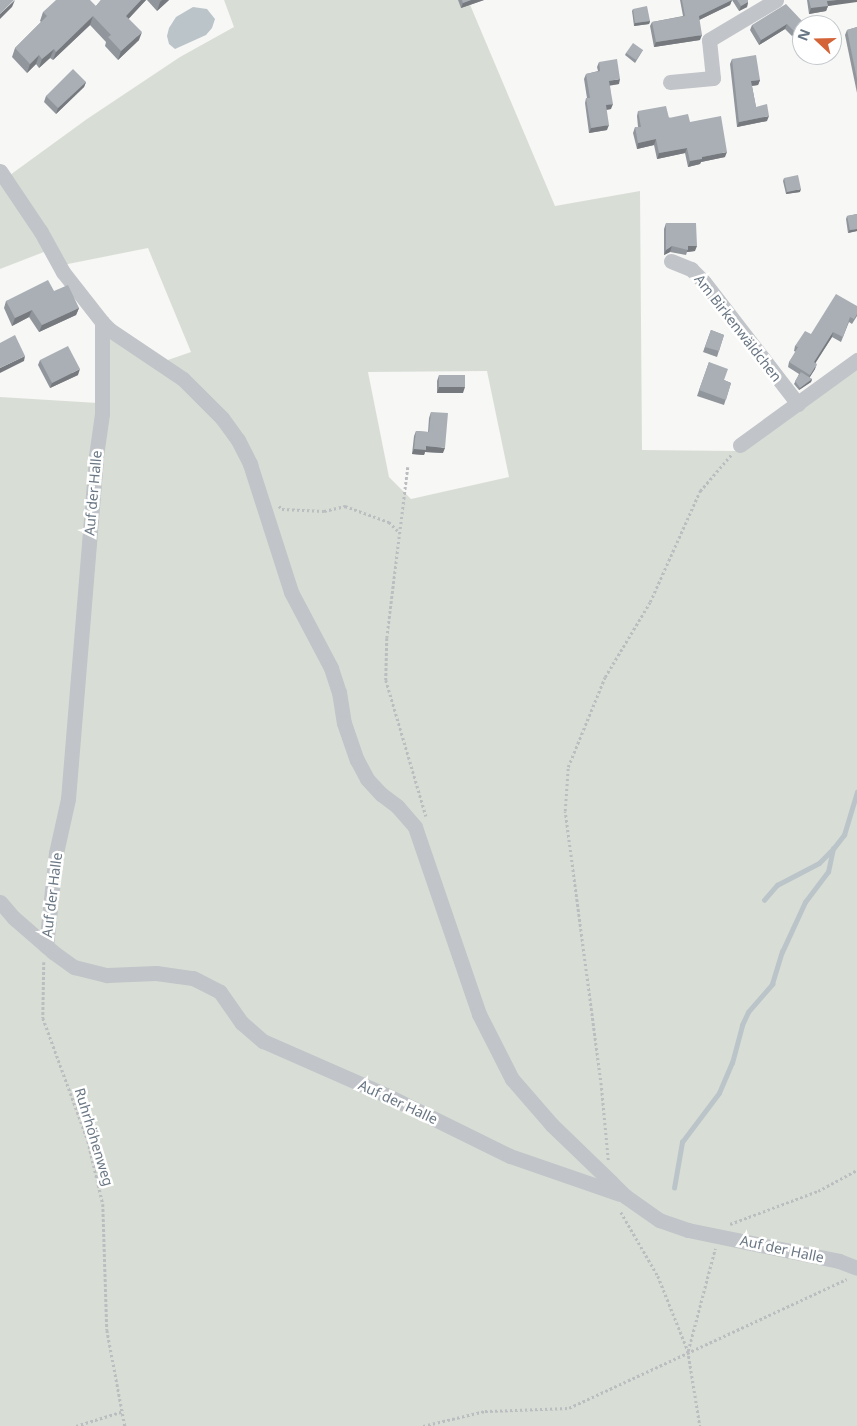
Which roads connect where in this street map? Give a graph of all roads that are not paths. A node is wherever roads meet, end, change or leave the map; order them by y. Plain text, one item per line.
1 (776, 0) edge
2 (670, 82) dead end
3 (0, 171) edge
4 (670, 261) dead end
5 (102, 322) junction
6 (857, 360) edge
7 (798, 404) junction
8 (740, 444) road end
9 (0, 902) edge
10 (46, 946) junction
11 (609, 1186) junction
12 (853, 1273) edge

1 - 2 street
3 - 5 street, Auf der Halle
4 - 7 street, Am Birkenwäldchen
5 - 10 street, Auf der Halle
5 - 11 street, Auf der Halle
6 - 7 street
7 - 8 street
9 - 10 street
10 - 11 street, Auf der Halle
11 - 12 street, Auf der Halle

